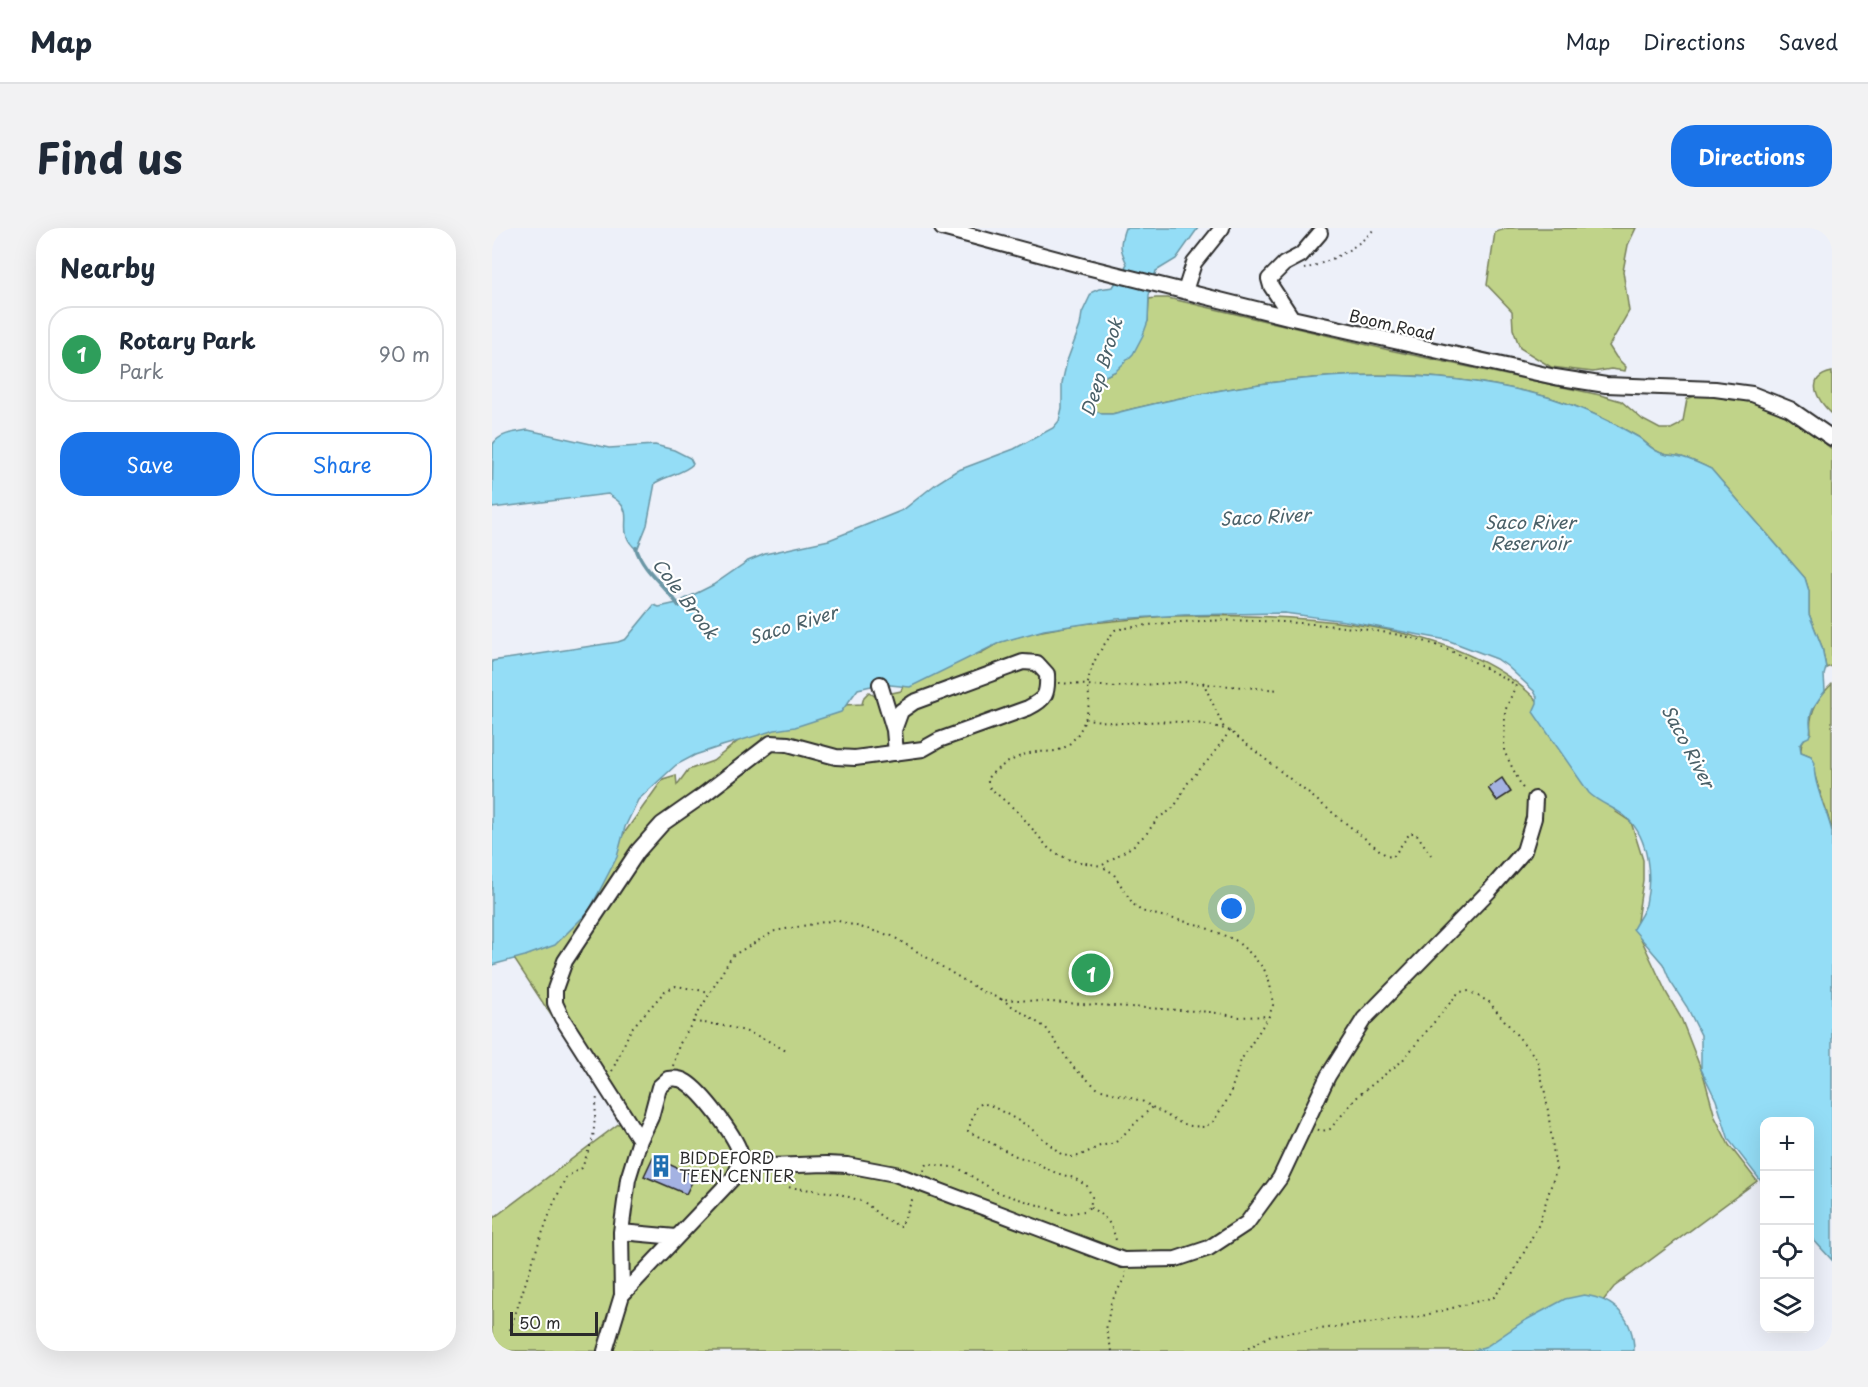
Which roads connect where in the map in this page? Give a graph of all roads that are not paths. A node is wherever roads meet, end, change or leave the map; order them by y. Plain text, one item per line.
1 (942, 228) edge
2 (1222, 228) edge
3 (1320, 233) dead end
4 (1182, 290) junction
5 (1292, 318) junction
6 (1832, 438) edge
7 (880, 684) dead end
8 (894, 730) junction
9 (896, 753) junction
10 (1535, 799) road end
11 (640, 1140) junction
12 (740, 1167) junction
13 (621, 1232) junction
14 (676, 1237) junction
15 (622, 1295) junction
16 (605, 1351) edge

1 - 4 street, Boom Road
2 - 4 street
3 - 5 street
4 - 5 street, Boom Road
5 - 6 street, Boom Road
7 - 8 street
8 - 9 street
8 - 9 street
9 - 11 street
10 - 12 street
11 - 12 street
11 - 13 street
12 - 14 street
13 - 14 street
13 - 15 street
14 - 15 street
15 - 16 street

